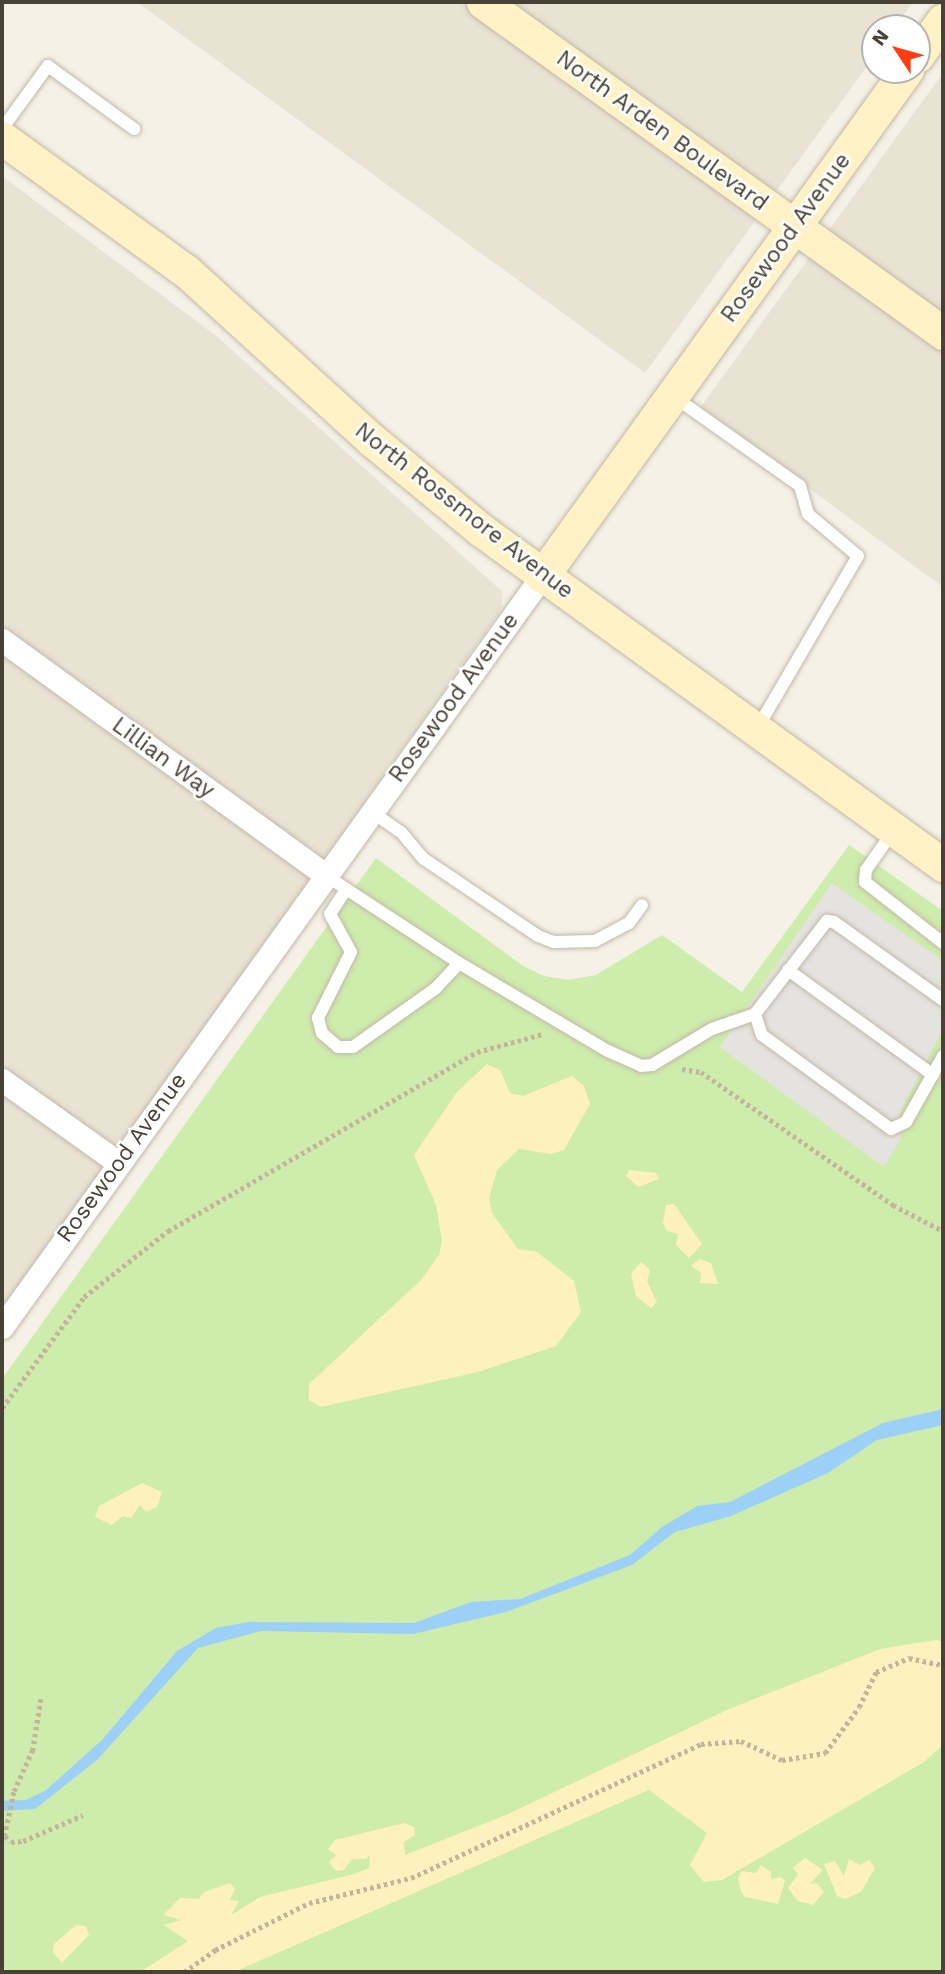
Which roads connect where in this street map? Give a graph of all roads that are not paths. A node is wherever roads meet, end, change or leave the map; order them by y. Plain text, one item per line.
1 (483, 2) edge
2 (943, 20) edge
3 (931, 37) edge
4 (897, 84) edge
5 (2, 129) edge
6 (134, 129) dead end
7 (2, 138) edge
8 (795, 226) junction
9 (943, 333) edge
10 (672, 396) junction
11 (542, 576) junction
12 (2, 640) edge
13 (758, 727) junction
14 (372, 812) junction
15 (895, 830) junction
16 (943, 865) edge
17 (325, 875) junction
18 (345, 891) junction
19 (642, 905) dead end
20 (943, 943) edge
21 (459, 963) junction
22 (788, 971) junction
23 (943, 1000) edge
24 (755, 1014) junction
25 (943, 1056) edge
26 (933, 1075) junction
27 (2, 1080) edge
28 (118, 1163) junction
29 (2, 1327) edge

1 - 8 street, North Arden Boulevard
2 - 3 street
4 - 8 street, Rosewood Avenue
5 - 6 lane
7 - 11 street, North Rossmore Avenue
8 - 9 street, North Arden Boulevard
8 - 10 street, Rosewood Avenue
10 - 11 street, Rosewood Avenue
10 - 13 lane
11 - 13 street, North Rossmore Avenue
11 - 14 street, Rosewood Avenue
12 - 17 street, Lillian Way
13 - 15 street, North Rossmore Avenue
14 - 17 street, Rosewood Avenue
14 - 19 lane
15 - 16 street, North Rossmore Avenue
15 - 20 lane
17 - 18 lane
17 - 28 street, Rosewood Avenue
18 - 21 lane
18 - 21 lane
21 - 24 lane
22 - 23 lane
22 - 24 lane
22 - 26 lane
24 - 26 lane
25 - 26 lane
27 - 28 street
28 - 29 street, Rosewood Avenue

